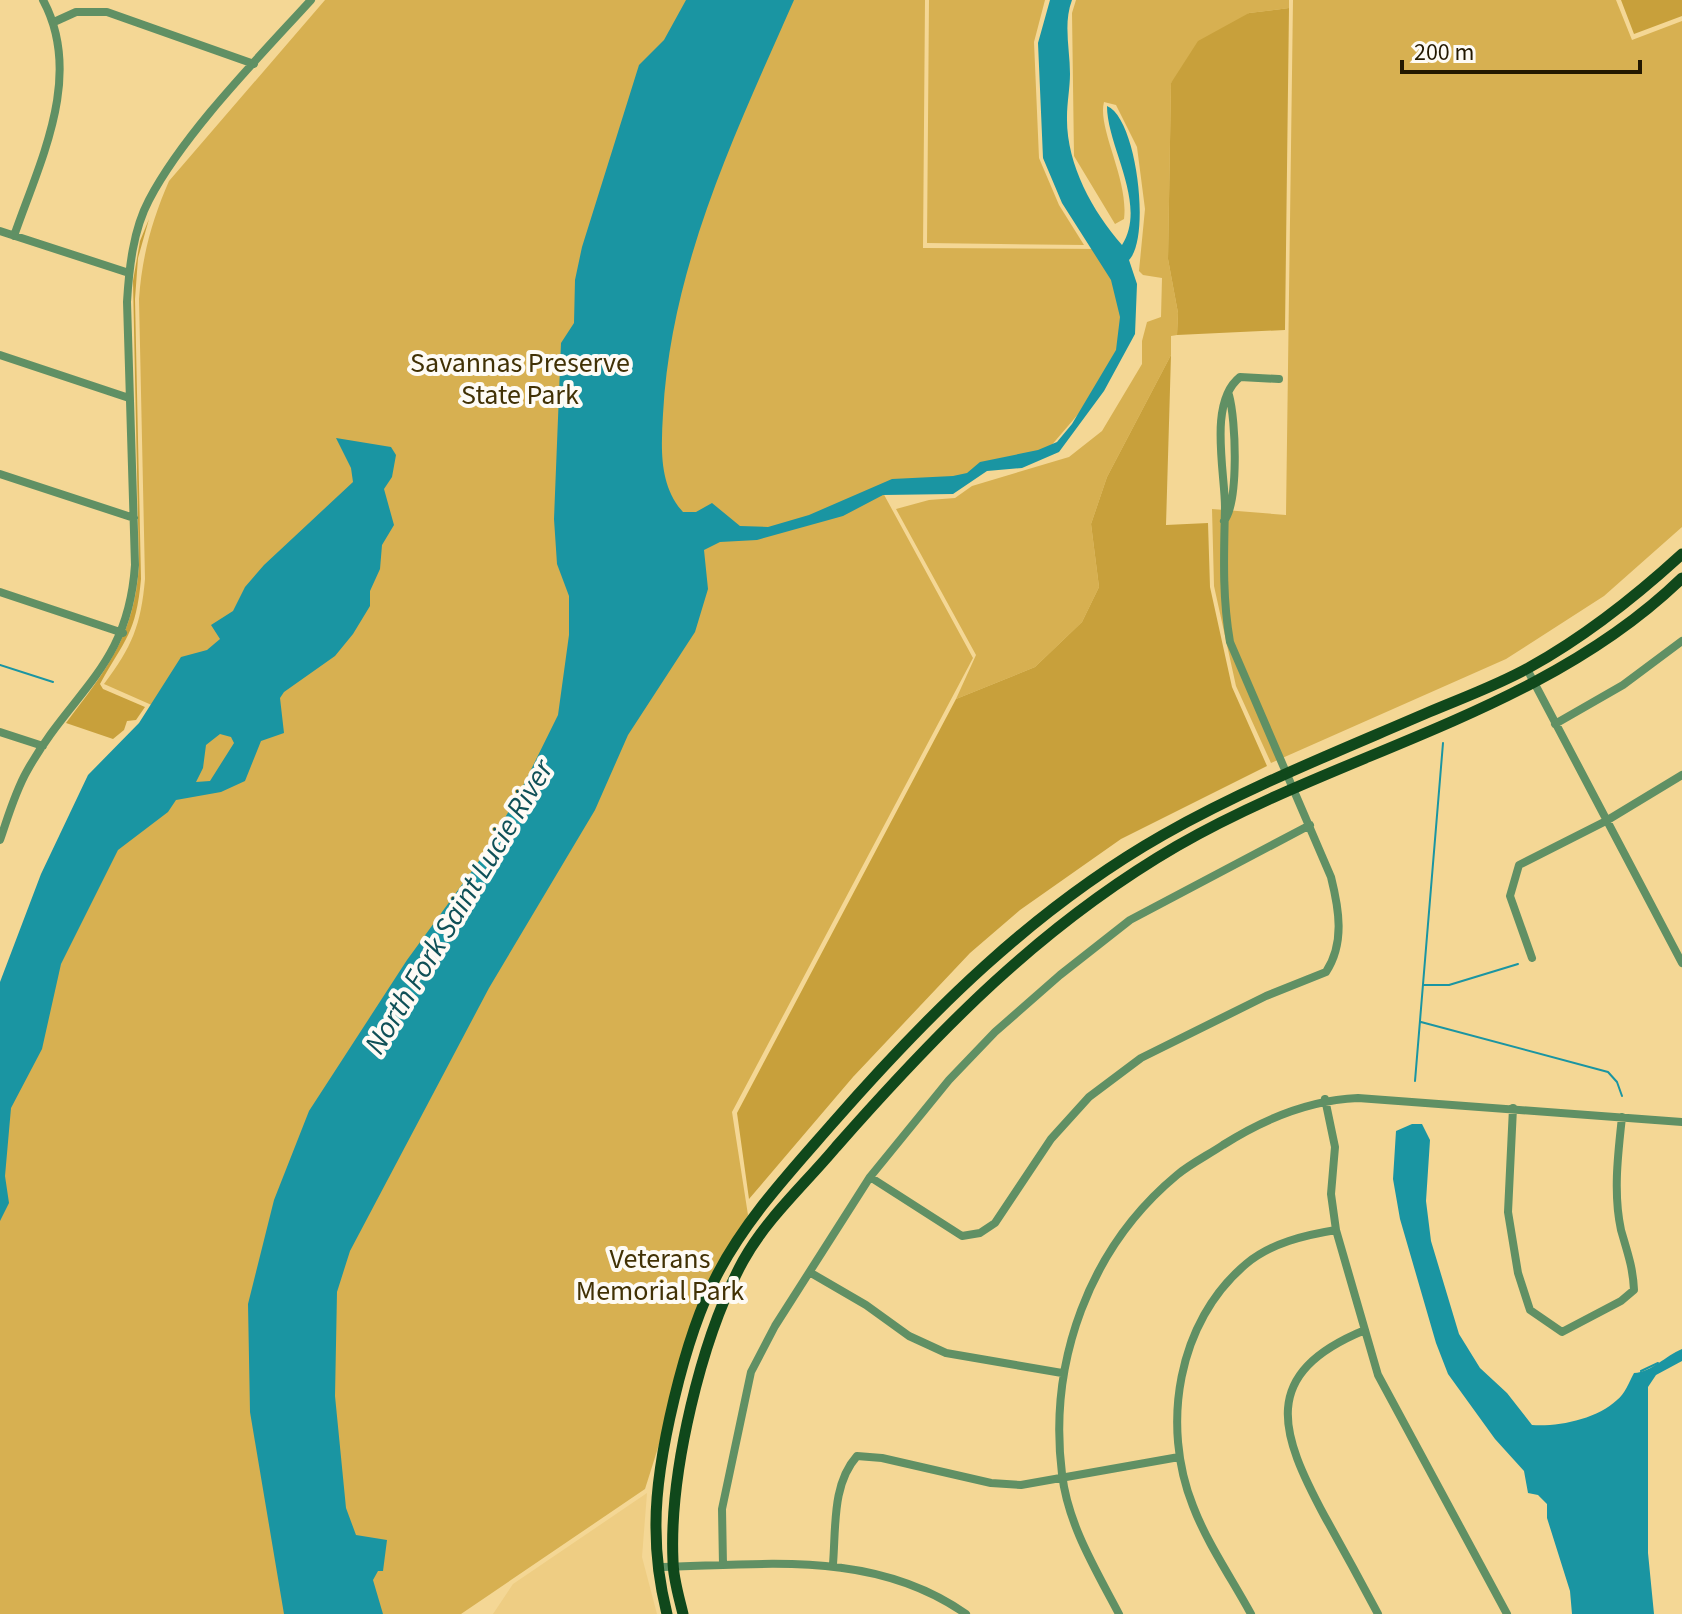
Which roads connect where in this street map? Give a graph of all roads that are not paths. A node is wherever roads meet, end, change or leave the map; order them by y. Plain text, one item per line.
1 (43, 0) edge
2 (311, 0) edge
3 (54, 22) junction
4 (254, 64) junction
5 (0, 231) edge
6 (14, 236) junction
7 (129, 273) junction
8 (0, 355) edge
9 (1279, 379) dead end
10 (1229, 394) junction
11 (129, 398) junction
12 (1221, 447) junction
13 (1235, 448) junction
14 (0, 474) edge
15 (134, 518) junction
16 (1223, 522) junction
17 (1682, 554) edge
18 (1682, 578) edge
19 (0, 592) edge
20 (123, 633) junction
21 (1682, 641) edge
22 (1527, 669) junction
23 (1533, 683) junction
24 (1555, 724) junction
25 (0, 732) edge
26 (43, 746) junction
27 (1288, 773) junction
28 (1682, 775) edge
29 (1294, 788) junction
30 (1606, 821) junction
31 (1310, 825) junction
32 (0, 840) edge
33 (1532, 958) dead end
34 (1682, 963) edge
35 (1325, 1099) junction
36 (1513, 1108) junction
37 (1622, 1117) junction
38 (1682, 1122) edge
39 (870, 1177) junction
40 (1336, 1230) junction
41 (811, 1273) junction
42 (1365, 1330) junction
43 (1062, 1373) junction
44 (1179, 1457) junction
45 (1062, 1477) junction
46 (833, 1564) junction
47 (723, 1565) junction
48 (673, 1566) junction
49 (658, 1567) junction
50 (667, 1614) edge
51 (683, 1614) edge
52 (966, 1614) edge
53 (1119, 1614) edge
54 (1251, 1614) edge
55 (1378, 1614) edge
56 (1507, 1614) edge

1 - 3 street
2 - 4 street
3 - 4 street
3 - 6 street
4 - 7 street
5 - 6 street
6 - 7 street
7 - 11 street
8 - 11 street
9 - 10 street
10 - 12 street
10 - 13 street
11 - 15 street
12 - 13 street
12 - 16 street
13 - 16 street
14 - 15 street
15 - 20 street
16 - 27 street
17 - 22 main road
18 - 23 main road
19 - 20 street
20 - 26 street
21 - 24 street
22 - 23 street
22 - 27 main road
23 - 24 street
23 - 29 main road
24 - 30 street
25 - 26 street
26 - 32 street
27 - 29 street
27 - 49 main road
28 - 30 street
29 - 31 street
29 - 48 main road
30 - 33 street
30 - 34 street
31 - 39 street
31 - 39 street
35 - 36 street
35 - 40 street
35 - 43 street
36 - 37 street
36 - 37 street
37 - 38 street
39 - 41 street
40 - 42 street
40 - 44 street
41 - 43 street
41 - 47 street
42 - 55 street
42 - 56 street
43 - 45 street
44 - 45 street
44 - 54 street
45 - 46 street
45 - 53 street
46 - 47 street
46 - 52 street
47 - 48 street
48 - 49 street
48 - 51 main road
49 - 50 main road

